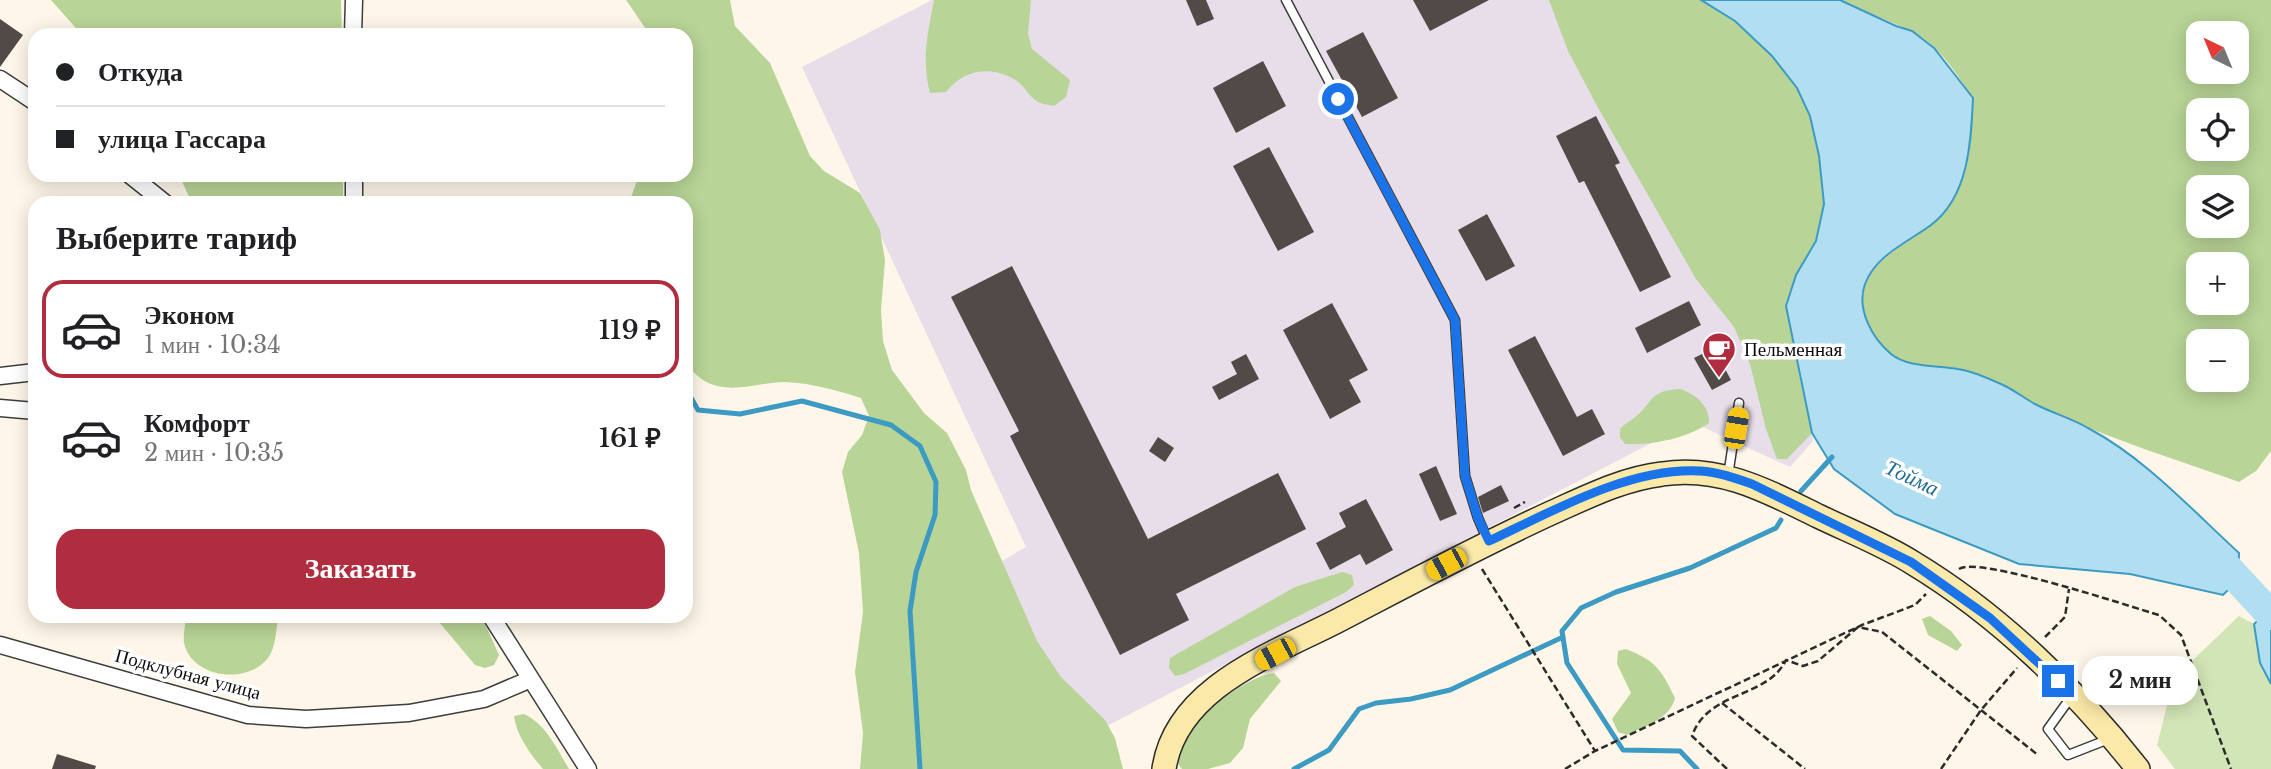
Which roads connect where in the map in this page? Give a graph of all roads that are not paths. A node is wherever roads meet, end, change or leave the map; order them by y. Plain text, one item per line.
1 (354, 0) edge
2 (1286, 0) edge
3 (353, 28) edge
4 (0, 79) edge
5 (28, 97) edge
6 (139, 182) edge
7 (156, 196) edge
8 (28, 373) edge
9 (0, 376) edge
10 (1740, 404) dead end
11 (0, 408) edge
12 (28, 410) edge
13 (1728, 476) junction
14 (1480, 546) junction
15 (495, 623) edge
16 (0, 645) edge
17 (531, 679) junction
18 (2073, 694) junction
19 (2113, 738) junction
20 (589, 769) edge
21 (1164, 769) edge
22 (2137, 769) edge

1 - 3 street
2 - 14 lane
4 - 5 street
6 - 7 street
8 - 9 street
10 - 13 lane
11 - 12 street
13 - 14 main road
13 - 18 main road
14 - 21 main road
15 - 17 street
16 - 17 street, Подклубная улица
17 - 20 street
18 - 19 main road
18 - 19 lane
19 - 22 main road

